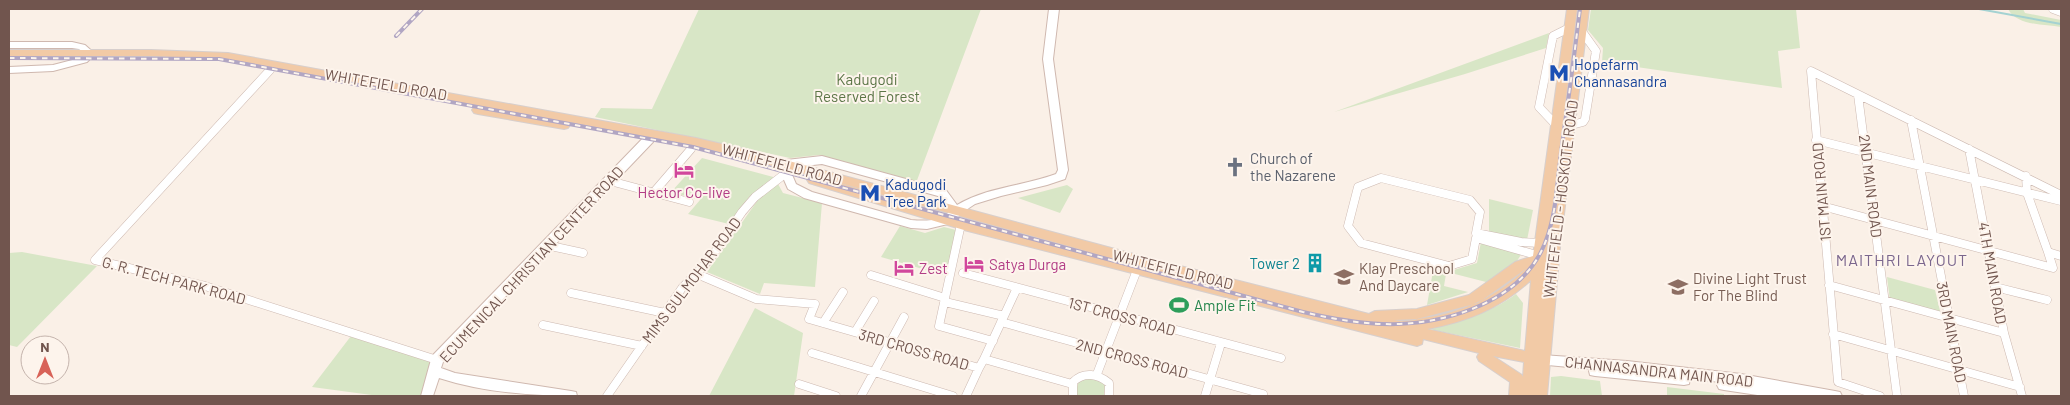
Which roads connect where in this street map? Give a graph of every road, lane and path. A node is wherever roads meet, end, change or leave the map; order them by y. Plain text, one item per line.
1 (1054, 9) edge
2 (1060, 9) edge
3 (1572, 9) edge
4 (1584, 9) edge
5 (2053, 9) edge
6 (2061, 12) edge
7 (1575, 29) junction
8 (9, 45) edge
9 (9, 53) edge
10 (86, 56) junction
11 (9, 61) edge
12 (9, 70) edge
13 (270, 70) junction
14 (1858, 95) junction
15 (1911, 120) junction
16 (1562, 125) junction
17 (649, 139) junction
18 (1816, 140) junction
19 (691, 148) junction
20 (1970, 149) junction
21 (1867, 153) junction
22 (1920, 166) junction
23 (786, 168) junction
24 (2026, 176) junction
25 (1975, 180) junction
26 (610, 181) junction
27 (654, 192) junction
28 (2027, 193) junction
29 (2061, 195) edge
30 (2061, 201) edge
31 (689, 202) dead end
32 (1822, 206) junction
33 (951, 216) junction
34 (1876, 221) junction
35 (961, 224) junction
36 (1476, 236) junction
37 (1933, 236) junction
38 (546, 245) junction
39 (1520, 246) junction
40 (1989, 252) junction
41 (2048, 252) junction
42 (583, 253) dead end
43 (1540, 255) junction
44 (2061, 256) edge
45 (1137, 270) junction
46 (963, 273) dead end
47 (697, 274) junction
48 (871, 276) dead end
49 (1829, 285) junction
50 (1995, 287) junction
51 (1017, 288) junction
52 (843, 292) dead end
53 (572, 293) dead end
54 (1247, 293) junction
55 (1264, 297) junction
56 (945, 300) junction
57 (1886, 300) junction
58 (2047, 300) dead end
59 (874, 301) dead end
60 (665, 313) junction
61 (1350, 314) junction
62 (1119, 316) junction
63 (904, 317) dead end
64 (1949, 318) junction
65 (1003, 319) junction
66 (823, 323) junction
67 (543, 324) dead end
68 (1393, 326) junction
69 (855, 332) junction
70 (2004, 333) junction
71 (1834, 334) junction
72 (993, 341) junction
73 (890, 343) junction
74 (1221, 343) junction
75 (642, 346) junction
76 (1106, 350) junction
77 (1892, 350) junction
78 (812, 353) dead end
79 (1484, 357) junction
80 (1281, 358) dead end
81 (984, 359) junction
82 (1536, 363) junction
83 (436, 366) junction
84 (980, 368) junction
85 (1959, 370) junction
86 (874, 373) junction
87 (1096, 374) junction
88 (1210, 379) junction
89 (799, 384) dead end
90 (1072, 384) junction
91 (2021, 392) edge
92 (1263, 394) dead end
93 (427, 396) edge
94 (571, 396) edge
95 (607, 396) edge
96 (836, 396) edge
97 (861, 396) edge
98 (954, 396) edge
99 (966, 396) edge
100 (1072, 396) edge
101 (1110, 396) edge
102 (1205, 396) edge
103 (1516, 396) edge
104 (1529, 396) edge
105 (1540, 396) edge
106 (1799, 396) edge
107 (1835, 396) edge
108 (1880, 396) edge
109 (1898, 396) edge
110 (1964, 396) edge

1 - 33 street
2 - 33 street
3 - 7 main road
4 - 7 main road, WHITEFIELD - HOSKOTE ROAD
5 - 6 street
7 - 16 main road, WHITEFIELD - HOSKOTE ROAD
7 - 16 street
7 - 16 street
8 - 10 street
9 - 10 main road, WHITEFIELD ROAD
10 - 11 main road, WHITEFIELD ROAD
10 - 12 street, WHITEFIELD ROAD
10 - 13 main road, WHITEFIELD ROAD
10 - 23 main road, WHITEFIELD ROAD
13 - 17 main road, WHITEFIELD ROAD
13 - 83 street, G. R. TECH PARK ROAD
14 - 15 street
14 - 18 street, 1ST MAIN ROAD
14 - 21 street, 2ND MAIN ROAD
15 - 20 street
15 - 22 street, 3RD MAIN ROAD
16 - 43 main road, WHITEFIELD - HOSKOTE ROAD
16 - 82 main road, WHITEFIELD - HOSKOTE ROAD
17 - 19 main road, WHITEFIELD ROAD
17 - 26 street, ECUMENICAL CHRISTIAN CENTER ROAD
18 - 21 street
18 - 32 street, 1ST MAIN ROAD
19 - 23 main road, WHITEFIELD ROAD
19 - 27 street
20 - 24 street
20 - 25 street, 4TH MAIN ROAD
21 - 22 street
21 - 34 street, 2ND MAIN ROAD
22 - 25 street
22 - 37 street, 3RD MAIN ROAD
23 - 33 main road, WHITEFIELD ROAD
23 - 33 street
23 - 47 street, MIMS GULMOHAR ROAD
24 - 28 street
24 - 29 street
25 - 28 street
25 - 40 street, 4TH MAIN ROAD
26 - 27 street
26 - 38 street, ECUMENICAL CHRISTIAN CENTER ROAD
27 - 31 street
28 - 30 street
28 - 41 street
32 - 34 street
32 - 49 street, 1ST MAIN ROAD
33 - 35 main road, WHITEFIELD ROAD
33 - 54 main road, WHITEFIELD ROAD
34 - 37 street
34 - 57 street, 2ND MAIN ROAD
35 - 45 main road, WHITEFIELD ROAD
35 - 56 street
36 - 36 street
36 - 39 street
37 - 40 street
37 - 64 street, 3RD MAIN ROAD
38 - 42 street
38 - 83 street, ECUMENICAL CHRISTIAN CENTER ROAD
39 - 43 street
39 - 43 street
40 - 41 street
40 - 50 street, 4TH MAIN ROAD
41 - 44 street
43 - 61 main road
43 - 68 main road
43 - 82 main road, WHITEFIELD - HOSKOTE ROAD
45 - 54 main road, WHITEFIELD ROAD
45 - 62 street
46 - 51 street, 1ST CROSS ROAD
47 - 60 street, MIMS GULMOHAR ROAD
47 - 66 street, 3RD CROSS ROAD
48 - 56 street, 2ND CROSS ROAD
49 - 57 street
49 - 71 street, 1ST MAIN ROAD
50 - 58 street
50 - 70 street, 4TH MAIN ROAD
51 - 62 street, 1ST CROSS ROAD
51 - 65 street
52 - 66 street
53 - 60 street
54 - 55 main road, WHITEFIELD ROAD
55 - 61 main road, WHITEFIELD ROAD
55 - 79 main road, WHITEFIELD ROAD
56 - 65 street, 2ND CROSS ROAD
56 - 72 street
57 - 64 street
57 - 77 street, 2ND MAIN ROAD
59 - 69 street
60 - 75 street, MIMS GULMOHAR ROAD
61 - 68 main road, WHITEFIELD ROAD
62 - 74 street, 1ST CROSS ROAD
62 - 76 street
63 - 73 street
64 - 70 street
64 - 85 street, 3RD MAIN ROAD
65 - 72 street
65 - 76 street, 2ND CROSS ROAD
66 - 69 street, 3RD CROSS ROAD
67 - 75 street
68 - 82 main road, WHITEFIELD ROAD
69 - 73 street, 3RD CROSS ROAD
70 - 91 street, 4TH MAIN ROAD
71 - 77 street
71 - 108 street, 1ST MAIN ROAD
72 - 81 street
73 - 84 street, 3RD CROSS ROAD
73 - 86 street
74 - 80 street, 1ST CROSS ROAD
74 - 88 street
75 - 95 street, MIMS GULMOHAR ROAD
76 - 87 street
76 - 88 street, 2ND CROSS ROAD
77 - 85 street
77 - 109 street, 2ND MAIN ROAD
78 - 86 street
79 - 82 main road, WHITEFIELD ROAD
79 - 103 main road
81 - 84 street, 3RD CROSS ROAD
81 - 90 street, 3RD CROSS ROAD
82 - 104 main road
82 - 105 main road
82 - 106 street, CHANNASANDRA MAIN ROAD
82 - 107 street, CHANNASANDRA MAIN ROAD
83 - 93 street, ECUMENICAL CHRISTIAN CENTER ROAD
83 - 94 street
84 - 99 street
85 - 91 street
85 - 110 street, 3RD MAIN ROAD
86 - 97 street
86 - 98 street
87 - 90 street
87 - 101 street
88 - 92 street, 2ND CROSS ROAD
88 - 102 street
89 - 96 street
90 - 100 street

